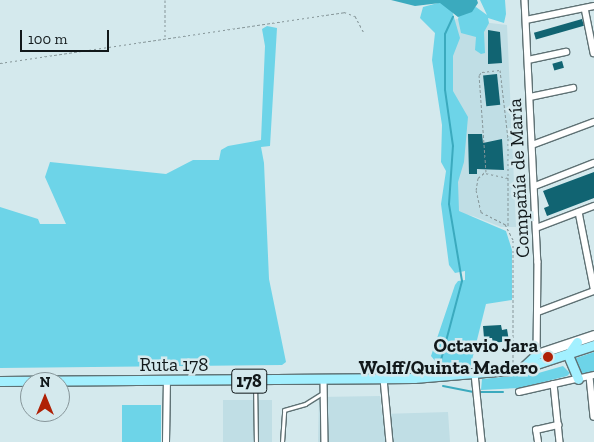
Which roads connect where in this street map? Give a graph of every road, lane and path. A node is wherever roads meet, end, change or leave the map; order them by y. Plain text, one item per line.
1 (165, 0) edge
2 (525, 0) edge
3 (594, 6) edge
4 (585, 8) junction
5 (526, 20) junction
6 (364, 33) dead end
7 (165, 38) junction
8 (566, 52) dead end
9 (594, 53) edge
10 (528, 60) junction
11 (0, 63) edge
12 (573, 88) dead end
13 (530, 97) junction
14 (594, 122) edge
15 (532, 145) junction
16 (594, 163) edge
17 (486, 172) junction
18 (508, 179) junction
19 (534, 186) junction
20 (594, 206) edge
21 (579, 212) junction
22 (508, 227) junction
23 (536, 228) junction
24 (594, 290) edge
25 (538, 312) junction
26 (594, 335) edge
27 (577, 342) junction
28 (594, 345) edge
29 (537, 354) junction
30 (568, 355) junction
31 (516, 369) junction
32 (475, 374) junction
33 (592, 376) edge
34 (384, 379) junction
35 (578, 379) junction
36 (0, 381) edge
37 (167, 381) junction
38 (255, 381) junction
39 (324, 381) junction
40 (554, 384) junction
41 (325, 392) junction
42 (519, 392) dead end
43 (594, 410) edge
44 (594, 417) edge
45 (558, 425) junction
46 (166, 442) edge
47 (256, 442) edge
48 (282, 442) edge
49 (325, 442) edge
50 (390, 442) edge
51 (482, 442) edge
52 (538, 442) edge
53 (560, 442) edge

1 - 7 path
2 - 5 street, Compañía de María
3 - 4 street
4 - 5 street
4 - 9 street
5 - 10 street, Compañía de María
6 - 7 path
7 - 11 path
8 - 10 street
10 - 13 street, Compañía de María
12 - 13 street
13 - 15 street, Compañía de María
14 - 15 street
15 - 19 street, Compañía de María
16 - 19 street
17 - 18 path
17 - 18 path
17 - 22 path
18 - 22 path
19 - 23 street, Compañía de María
20 - 21 street
21 - 23 street
21 - 24 street
22 - 31 path
23 - 25 street, Compañía de María
24 - 25 street
25 - 29 street, Compañía de María
26 - 27 street
27 - 29 street
27 - 30 main road
28 - 30 main road, 178
29 - 31 main road
30 - 31 main road, 178
30 - 35 main road
31 - 32 main road, Ruta 178 / 178
32 - 34 main road, Ruta 178 / 178
32 - 51 street
33 - 35 street
33 - 43 street
34 - 39 main road, Ruta 178 / 178
34 - 50 street
35 - 40 street
36 - 37 main road, Ruta 178 / 178
37 - 38 main road, Ruta 178 / 178
37 - 46 street
38 - 39 main road, Ruta 178 / 178
38 - 47 lane
39 - 41 street
40 - 42 street
40 - 45 street
41 - 48 lane
41 - 49 street
43 - 44 street
45 - 52 street
45 - 53 street

